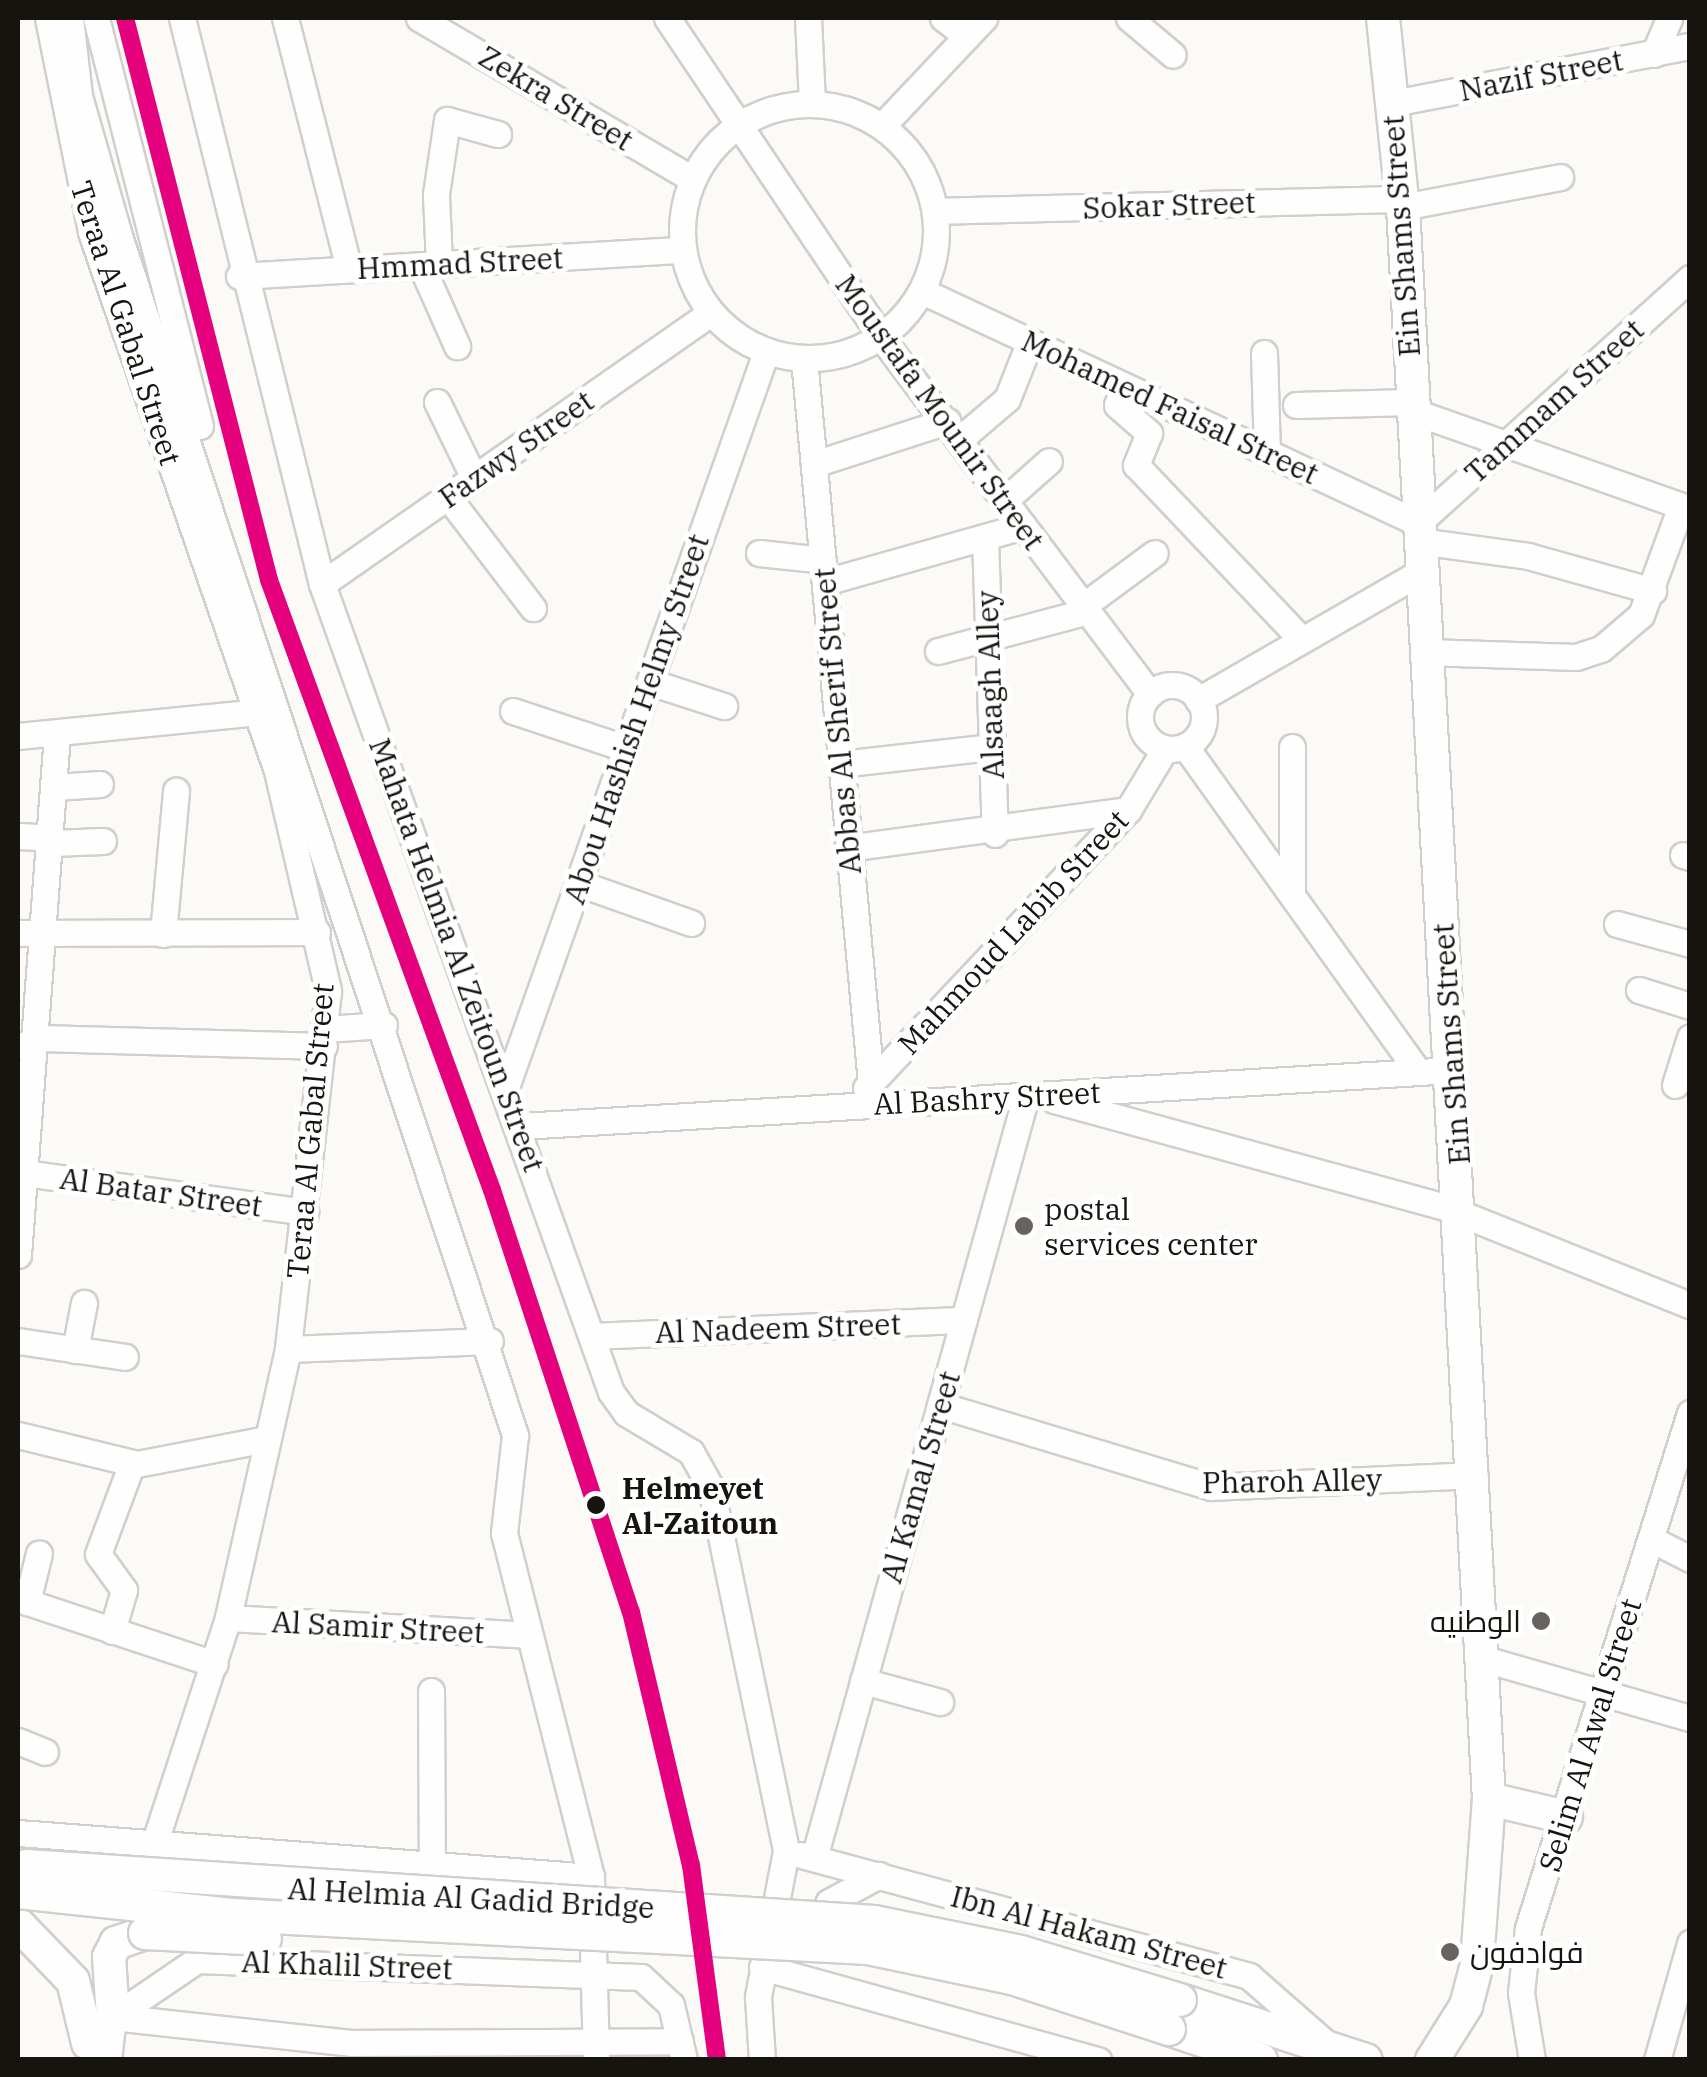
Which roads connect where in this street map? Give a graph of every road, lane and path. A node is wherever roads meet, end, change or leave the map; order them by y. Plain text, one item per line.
1 (48, 18) edge
2 (70, 18) edge
3 (96, 18) edge
4 (182, 18) edge
5 (285, 18) edge
6 (420, 18) edge
7 (668, 18) edge
8 (808, 18) edge
9 (942, 18) edge
10 (1129, 18) edge
11 (1383, 18) edge
12 (1669, 18) edge
13 (976, 27) edge
14 (1690, 46) edge
15 (1654, 54) junction
16 (1173, 55) dead end
17 (812, 104) junction
18 (1393, 104) junction
19 (739, 124) junction
20 (882, 126) junction
21 (498, 134) dead end
22 (1560, 177) dead end
23 (692, 179) junction
24 (1402, 203) junction
25 (935, 212) junction
26 (682, 250) junction
27 (430, 264) junction
28 (349, 269) junction
29 (238, 276) junction
30 (1688, 285) edge
31 (922, 291) junction
32 (710, 314) junction
33 (881, 336) junction
34 (1030, 342) junction
35 (457, 346) dead end
36 (766, 352) junction
37 (1264, 354) dead end
38 (804, 359) junction
39 (1124, 386) junction
40 (437, 402) dead end
41 (1296, 405) dead end
42 (1412, 407) junction
43 (953, 430) junction
44 (1507, 444) junction
45 (1268, 453) junction
46 (1049, 461) dead end
47 (814, 464) junction
48 (474, 478) junction
49 (448, 497) junction
50 (1004, 500) junction
51 (1685, 508) edge
52 (1023, 526) junction
53 (985, 537) junction
54 (1420, 545) junction
55 (759, 553) dead end
56 (1155, 553) dead end
57 (824, 571) junction
58 (322, 584) junction
59 (1652, 592) junction
60 (532, 608) dead end
61 (1085, 608) junction
62 (988, 638) junction
63 (1302, 640) junction
64 (256, 643) junction
65 (938, 651) dead end
66 (1426, 652) junction
67 (650, 682) junction
68 (1150, 694) junction
69 (1198, 700) junction
70 (724, 706) dead end
71 (258, 712) junction
72 (513, 712) dead end
73 (57, 734) junction
74 (18, 736) edge
75 (992, 747) junction
76 (626, 748) junction
77 (1175, 748) junction
78 (1292, 748) dead end
79 (840, 764) junction
80 (100, 784) dead end
81 (54, 787) junction
82 (176, 791) dead end
83 (1128, 810) junction
84 (995, 834) junction
85 (18, 836) edge
86 (52, 841) junction
87 (103, 841) dead end
88 (848, 848) junction
89 (578, 883) junction
90 (1292, 892) junction
91 (691, 924) dead end
92 (1617, 924) dead end
93 (317, 932) junction
94 (18, 933) edge
95 (163, 934) junction
96 (46, 936) junction
97 (1690, 944) edge
98 (1638, 990) dead end
99 (1690, 1006) edge
100 (384, 1025) junction
101 (1690, 1036) edge
102 (325, 1038) junction
103 (29, 1043) edge
104 (1452, 1070) junction
105 (1418, 1072) junction
106 (871, 1082) junction
107 (1675, 1085) dead end
108 (506, 1087) junction
109 (1030, 1096) junction
110 (850, 1106) junction
111 (521, 1126) junction
112 (21, 1172) edge
113 (305, 1212) junction
114 (1461, 1212) junction
115 (18, 1255) edge
116 (84, 1302) dead end
117 (1690, 1305) edge
118 (964, 1320) junction
119 (592, 1336) junction
120 (18, 1341) edge
121 (490, 1341) junction
122 (288, 1349) junction
123 (74, 1350) junction
124 (125, 1357) dead end
125 (940, 1405) junction
126 (1690, 1414) edge
127 (18, 1435) edge
128 (267, 1439) junction
129 (132, 1462) junction
130 (1475, 1474) junction
131 (1651, 1539) junction
132 (39, 1552) dead end
133 (1690, 1559) edge
134 (22, 1601) edge
135 (228, 1618) junction
136 (112, 1631) junction
137 (528, 1635) junction
138 (1484, 1659) junction
139 (214, 1664) junction
140 (863, 1681) junction
141 (431, 1691) dead end
142 (1602, 1692) junction
143 (940, 1702) dead end
144 (1690, 1718) edge
145 (18, 1741) edge
146 (45, 1752) dead end
147 (1489, 1799) junction
148 (1566, 1816) junction
149 (18, 1834) edge
150 (154, 1847) junction
151 (786, 1851) junction
152 (814, 1858) junction
153 (432, 1866) junction
154 (880, 1875) junction
155 (591, 1876) junction
156 (20, 1879) edge
157 (18, 1924) edge
158 (646, 1938) junction
159 (1690, 1943) edge
160 (762, 1967) junction
161 (599, 1976) junction
162 (828, 1984) junction
163 (1175, 2015) junction
164 (113, 2017) junction
165 (1329, 2046) junction
166 (1008, 2048) edge
167 (295, 2049) edge
168 (682, 2050) edge
169 (597, 2051) edge
170 (454, 2052) edge
171 (94, 2054) edge
172 (762, 2060) edge
173 (1098, 2060) edge
174 (1261, 2060) edge
175 (1366, 2060) edge
176 (1432, 2060) edge
177 (1532, 2060) edge
178 (1656, 2060) edge

1 - 71 street, Teraa Al Gabal Street
2 - 64 street
3 - 64 street, Teraa Al Gabal Street
4 - 29 street, Mahata Helmia Al Zeitoun Street
5 - 28 street
6 - 23 street, Zekra Street
7 - 19 street, Moustafa Mounir Street
8 - 17 street
9 - 13 street
10 - 16 street
11 - 18 main road, Ein Shams Street
12 - 15 street
13 - 20 street
14 - 15 street, Nazif Street
15 - 18 street, Nazif Street
17 - 19 street
17 - 20 street
18 - 24 main road, Ein Shams Street
19 - 23 street
19 - 33 street, Moustafa Mounir Street
20 - 25 street
21 - 27 street
22 - 24 street, Sokar Street
23 - 26 street
24 - 25 street, Sokar Street
24 - 42 main road, Ein Shams Street
25 - 31 street
26 - 27 street, Hmmad Street
26 - 32 street
27 - 28 street, Hmmad Street
27 - 35 street
28 - 29 street, Hmmad Street
29 - 58 street, Mahata Helmia Al Zeitoun Street
30 - 44 street, Tammam Street
31 - 33 street
31 - 34 street, Mohamed Faisal Street
32 - 36 street
32 - 48 street, Fazwy Street
33 - 38 street
33 - 43 street, Moustafa Mounir Street
34 - 39 street, Mohamed Faisal Street
34 - 43 street
36 - 38 street
36 - 67 street, Abou Hashish Helmy Street
37 - 45 street
38 - 47 street, Abbas Al Sherif Street
39 - 45 street, Mohamed Faisal Street
39 - 63 street
40 - 48 street
41 - 42 street
42 - 44 street
42 - 54 main road, Ein Shams Street
43 - 47 street
43 - 50 street, Moustafa Mounir Street
44 - 51 street
44 - 54 street, Tammam Street
45 - 54 street, Mohamed Faisal Street
46 - 50 street
47 - 57 street, Abbas Al Sherif Street
48 - 49 street, Fazwy Street
49 - 58 street, Fazwy Street
49 - 60 street
50 - 52 street, Moustafa Mounir Street
51 - 59 street
52 - 53 street
52 - 61 street, Moustafa Mounir Street
53 - 57 street
53 - 62 street, Alsaagh Alley
54 - 59 street, Mohamed Faisal Street
54 - 63 street
54 - 66 main road, Ein Shams Street
55 - 57 street
56 - 61 street
57 - 79 street, Abbas Al Sherif Street
58 - 108 street, Mahata Helmia Al Zeitoun Street
59 - 66 street
61 - 62 street
61 - 68 street, Moustafa Mounir Street
62 - 65 street
62 - 75 street, Alsaagh Alley
63 - 69 street
64 - 100 street
66 - 104 main road, Ein Shams Street
67 - 70 street
67 - 76 street, Abou Hashish Helmy Street
68 - 69 street
68 - 77 street
69 - 77 street
71 - 73 street
71 - 93 street, Teraa Al Gabal Street
72 - 76 street
73 - 74 street
73 - 81 street
75 - 79 street
75 - 84 street, Alsaagh Alley
76 - 89 street, Abou Hashish Helmy Street
77 - 83 street, Mahmoud Labib Street
77 - 90 street
78 - 90 street
79 - 88 street, Abbas Al Sherif Street
80 - 81 street
81 - 86 street
82 - 95 street
83 - 84 street
83 - 106 street, Mahmoud Labib Street
84 - 88 street
85 - 86 street
86 - 87 street
86 - 96 street
88 - 106 street, Abbas Al Sherif Street
89 - 91 street
89 - 108 street, Abou Hashish Helmy Street
90 - 105 street
92 - 97 street
93 - 95 street
93 - 102 street, Teraa Al Gabal Street
94 - 96 street
95 - 96 street
96 - 103 street
98 - 99 street
100 - 102 street
100 - 121 street
101 - 107 street
102 - 103 street
102 - 113 street, Teraa Al Gabal Street
103 - 112 street
104 - 105 street, Al Bashry Street
104 - 114 main road, Ein Shams Street
105 - 109 street, Al Bashry Street
106 - 110 street, Mahmoud Labib Street
108 - 111 street, Mahata Helmia Al Zeitoun Street
109 - 110 street, Al Bashry Street
109 - 114 street
109 - 118 street, Al Kamal Street
110 - 111 street, Al Bashry Street
111 - 119 street, Mahata Helmia Al Zeitoun Street
112 - 113 street, Al Batar Street
112 - 115 street
113 - 122 street, Teraa Al Gabal Street
114 - 117 street
114 - 130 main road, Ein Shams Street
116 - 123 street
118 - 119 street, Al Nadeem Street
118 - 125 street, Al Kamal Street
119 - 151 street, Mahata Helmia Al Zeitoun Street
120 - 123 street
121 - 122 street
121 - 137 street
122 - 128 street, Teraa Al Gabal Street
123 - 124 street
125 - 130 street, Pharoh Alley
125 - 140 street, Al Kamal Street
126 - 131 street, Selim Al Awal Street
127 - 129 street
128 - 129 street
128 - 135 street, Teraa Al Gabal Street
129 - 136 street
130 - 138 main road, Ein Shams Street
131 - 133 street
131 - 142 street, Selim Al Awal Street
132 - 134 street
134 - 136 street
135 - 137 street, Al Samir Street
135 - 139 street, Teraa Al Gabal Street
136 - 139 street
137 - 155 street
138 - 142 street
138 - 147 main road, Ein Shams Street
139 - 150 street, Teraa Al Gabal Street
140 - 143 street
140 - 152 street, Al Kamal Street
141 - 153 street
142 - 144 street
142 - 148 street, Selim Al Awal Street
145 - 146 street
147 - 148 main road
147 - 176 main road, Ein Shams Street
148 - 177 street, Selim Al Awal Street
149 - 150 street
150 - 153 street
151 - 152 street, Ibn Al Hakam Street
151 - 160 street
152 - 154 street, Ibn Al Hakam Street
153 - 155 street
154 - 162 street
154 - 165 street, Ibn Al Hakam Street
155 - 161 street
156 - 158 main road, Al Helmia Al Gadid Bridge, bridge
156 - 163 main road, Al Helmia Al Gadid Bridge, bridge
157 - 171 main road
158 - 163 main road, Al Helmia Al Gadid Bridge, bridge
158 - 164 main road, bridge
159 - 178 street
160 - 162 street
160 - 172 street
161 - 164 street, Al Khalil Street
161 - 168 street, Al Khalil Street
161 - 169 street
162 - 166 street
163 - 165 main road, Al Helmia Al Gadid Bridge
163 - 174 main road, Al Helmia Al Gadid Bridge
164 - 167 street
164 - 171 street
165 - 175 main road, Ibn Al Hakam Street
166 - 173 street
167 - 170 street
168 - 169 street
169 - 170 street

